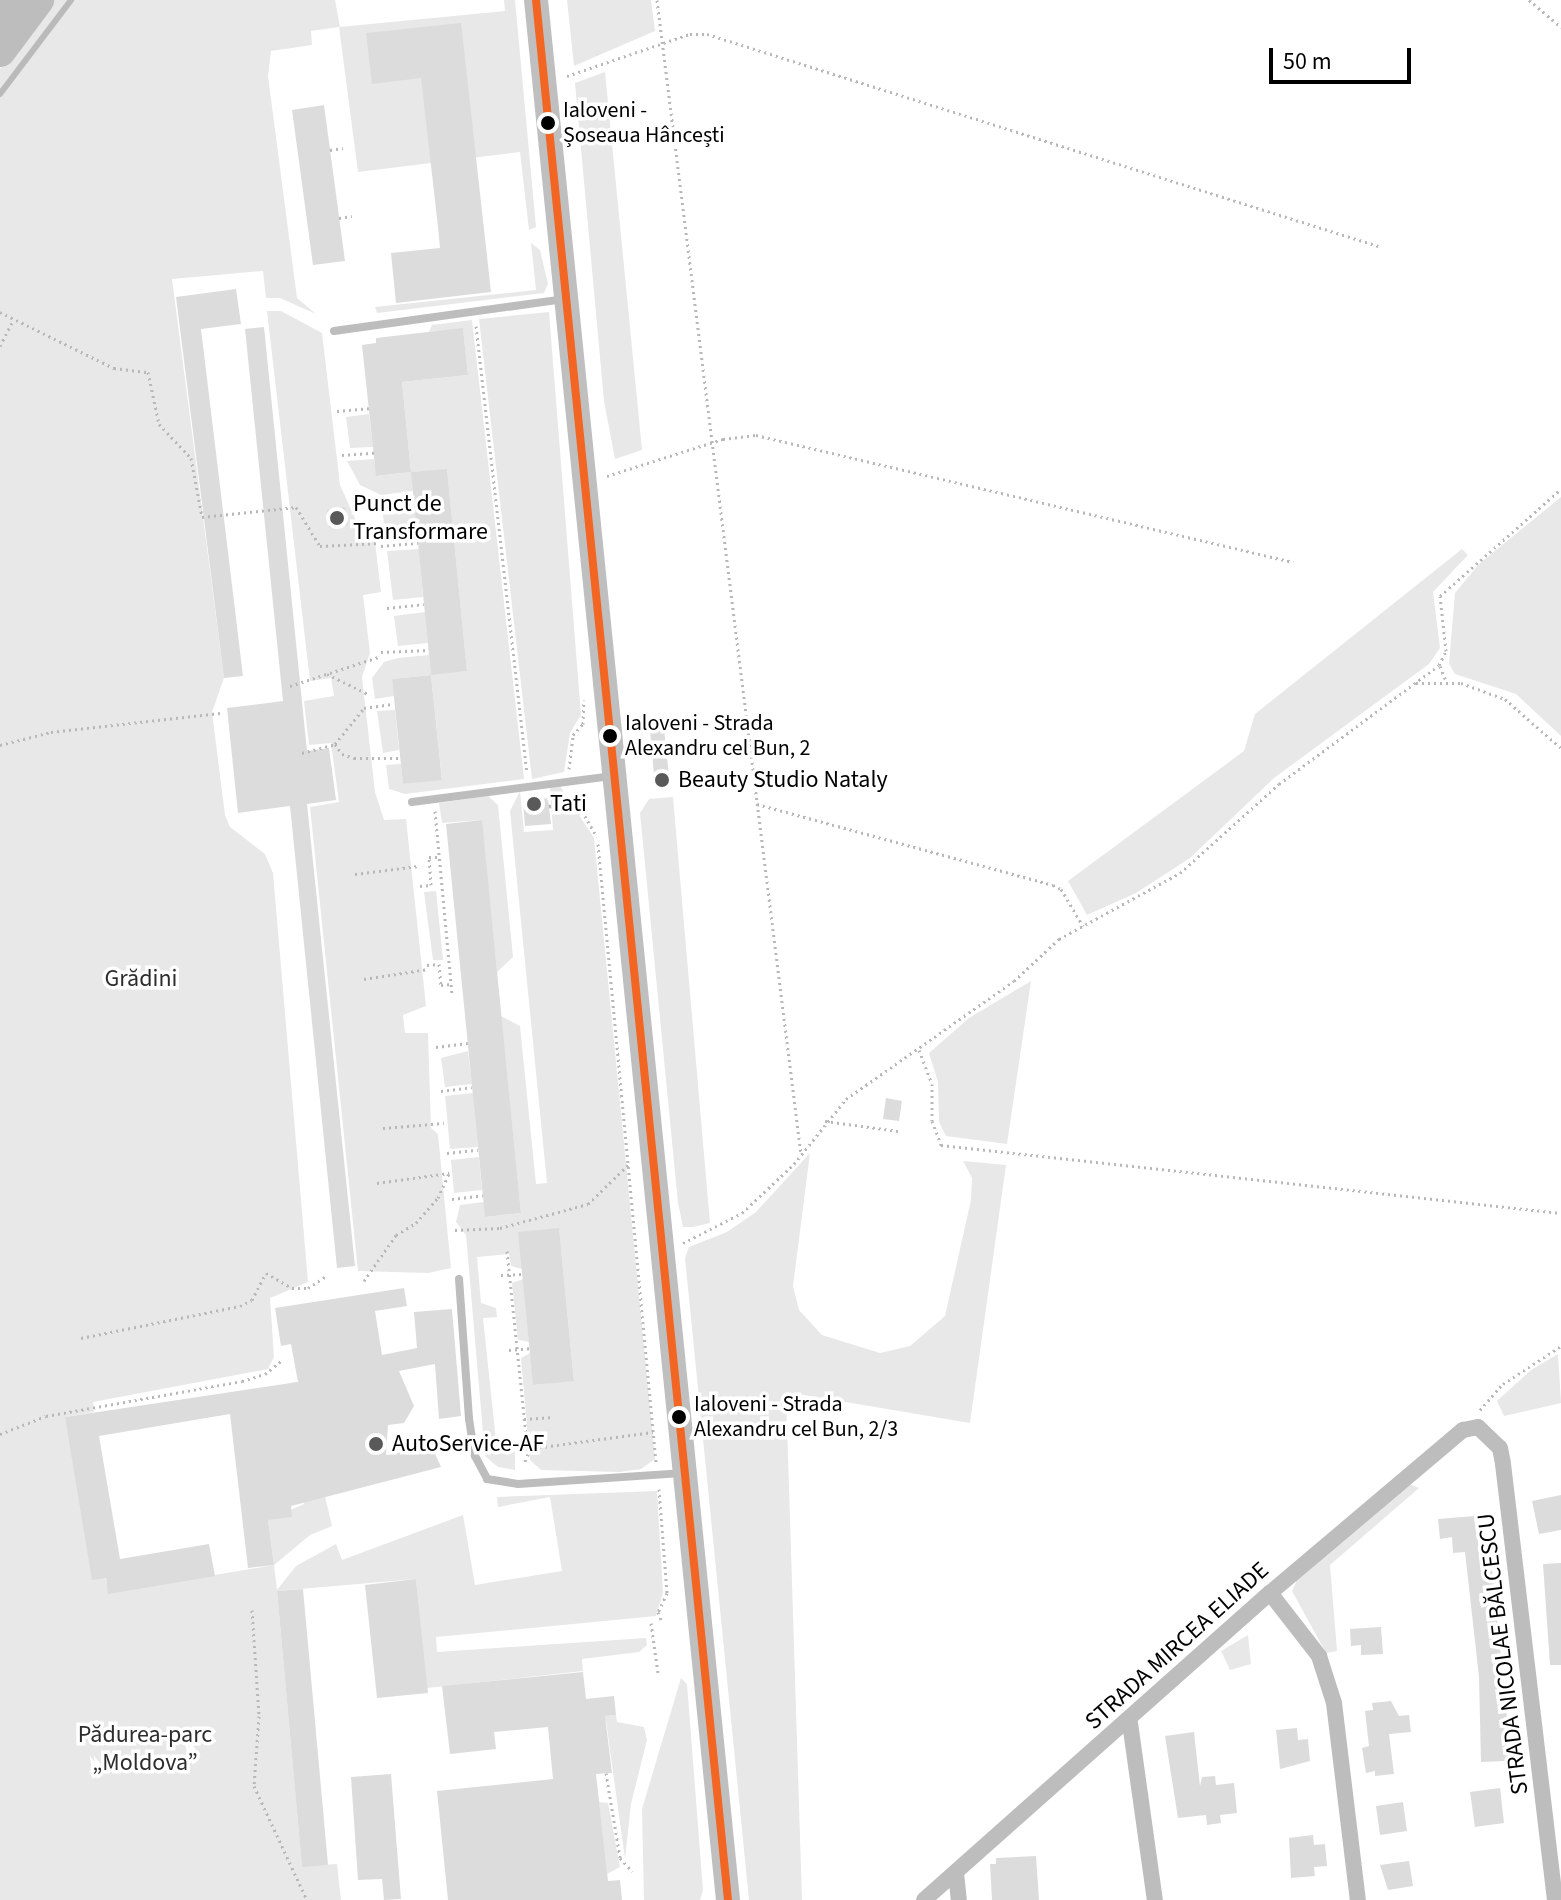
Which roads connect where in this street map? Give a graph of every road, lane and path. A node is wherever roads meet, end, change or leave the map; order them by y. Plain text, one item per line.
1 (536, 0) edge
2 (657, 0) edge
3 (1529, 0) edge
4 (22, 6) edge
5 (1561, 27) edge
6 (663, 43) junction
7 (0, 51) edge
8 (544, 83) junction
9 (343, 148) dead end
10 (330, 150) dead end
11 (352, 216) dead end
12 (339, 218) dead end
13 (1378, 246) dead end
14 (564, 299) junction
15 (474, 311) junction
16 (0, 312) edge
17 (13, 321) junction
18 (334, 331) dead end
19 (0, 346) edge
20 (369, 408) dead end
21 (337, 411) dead end
22 (711, 443) junction
23 (374, 453) dead end
24 (342, 455) dead end
25 (584, 483) junction
26 (1561, 489) edge
27 (414, 497) dead end
28 (367, 504) dead end
29 (418, 543) dead end
30 (1293, 562) dead end
31 (424, 604) dead end
32 (387, 608) dead end
33 (429, 650) dead end
34 (1439, 665) junction
35 (327, 674) junction
36 (1446, 681) junction
37 (1416, 683) junction
38 (290, 686) dead end
39 (370, 695) dead end
40 (394, 704) dead end
41 (220, 713) dead end
42 (335, 744) junction
43 (0, 745) edge
44 (1561, 748) edge
45 (302, 753) dead end
46 (400, 758) dead end
47 (616, 776) junction
48 (567, 781) junction
49 (529, 786) junction
50 (573, 795) junction
51 (412, 802) dead end
52 (757, 804) junction
53 (583, 814) junction
54 (436, 821) dead end
55 (439, 856) junction
56 (418, 866) dead end
57 (355, 874) dead end
58 (420, 886) dead end
59 (1083, 926) junction
60 (364, 979) dead end
61 (451, 984) junction
62 (452, 996) dead end
63 (468, 1043) dead end
64 (436, 1047) dead end
65 (919, 1050) junction
66 (472, 1087) dead end
67 (441, 1091) dead end
68 (825, 1121) junction
69 (444, 1123) dead end
70 (383, 1128) dead end
71 (898, 1131) dead end
72 (478, 1150) dead end
73 (447, 1153) dead end
74 (801, 1154) junction
75 (628, 1165) junction
76 (377, 1183) dead end
77 (483, 1195) dead end
78 (452, 1199) dead end
79 (1561, 1213) edge
80 (455, 1230) dead end
81 (507, 1251) dead end
82 (664, 1253) junction
83 (522, 1274) dead end
84 (501, 1275) dead end
85 (510, 1275) junction
86 (325, 1277) dead end
87 (459, 1279) dead end
88 (364, 1281) dead end
89 (81, 1338) dead end
90 (1561, 1346) edge
91 (530, 1348) dead end
92 (517, 1349) junction
93 (509, 1350) dead end
94 (282, 1360) dead end
95 (550, 1417) dead end
96 (524, 1419) junction
97 (1463, 1430) junction
98 (653, 1432) junction
99 (0, 1434) edge
100 (527, 1449) junction
101 (524, 1463) dead end
102 (686, 1473) junction
103 (658, 1475) junction
104 (1270, 1593) junction
105 (252, 1610) dead end
106 (662, 1622) dead end
107 (651, 1623) dead end
108 (658, 1673) dead end
109 (1130, 1723) junction
110 (606, 1773) dead end
111 (632, 1871) dead end
112 (956, 1873) junction
113 (307, 1900) edge
114 (728, 1900) edge
115 (924, 1900) edge
116 (959, 1900) edge
117 (1155, 1900) edge
118 (1358, 1900) edge
119 (1555, 1900) edge

1 - 8 main road
2 - 6 path
3 - 5 path
4 - 7 highway
6 - 8 path
6 - 13 path
6 - 22 path
8 - 14 main road
9 - 10 path
11 - 12 path
14 - 15 lane
14 - 25 main road
15 - 18 lane
15 - 49 path
16 - 17 path
17 - 19 path
17 - 29 path
20 - 21 path
22 - 25 path
22 - 30 path
22 - 52 path
23 - 24 path
25 - 47 main road
26 - 34 path
27 - 28 path
31 - 32 path
33 - 35 path
34 - 36 path
34 - 37 path
35 - 38 path
35 - 39 path
36 - 37 path
36 - 44 path
37 - 59 path
40 - 42 path
41 - 43 path
42 - 45 path
42 - 46 path
47 - 48 lane
47 - 82 main road
48 - 49 lane
48 - 50 path
49 - 51 lane
50 - 53 path
50 - 53 path
52 - 59 path
52 - 74 path
53 - 75 path
54 - 55 path
55 - 58 path
55 - 61 path
56 - 57 path
59 - 65 path
60 - 61 path
61 - 62 path
63 - 64 path
65 - 68 path
65 - 79 path
66 - 67 path
68 - 71 path
68 - 74 path
69 - 70 path
72 - 73 path
74 - 82 path
75 - 80 path
75 - 98 path
76 - 88 path
77 - 78 path
81 - 85 path
82 - 102 main road
83 - 85 path
84 - 85 path
85 - 92 path
86 - 89 path
87 - 103 lane
90 - 97 path
91 - 92 path
92 - 93 path
92 - 96 path
94 - 99 path
95 - 96 path
96 - 100 path
97 - 104 street, STRADA MIRCEA ELIADE
97 - 119 street, STRADA NICOLAE BĂLCESCU
98 - 100 path
98 - 103 path
100 - 101 path
102 - 103 lane
102 - 114 main road
103 - 106 path
104 - 109 street, STRADA MIRCEA ELIADE
104 - 118 street
105 - 113 path
107 - 108 path
109 - 112 street, STRADA MIRCEA ELIADE
109 - 117 street
110 - 111 path
112 - 115 street, STRADA MIRCEA ELIADE
112 - 116 street

